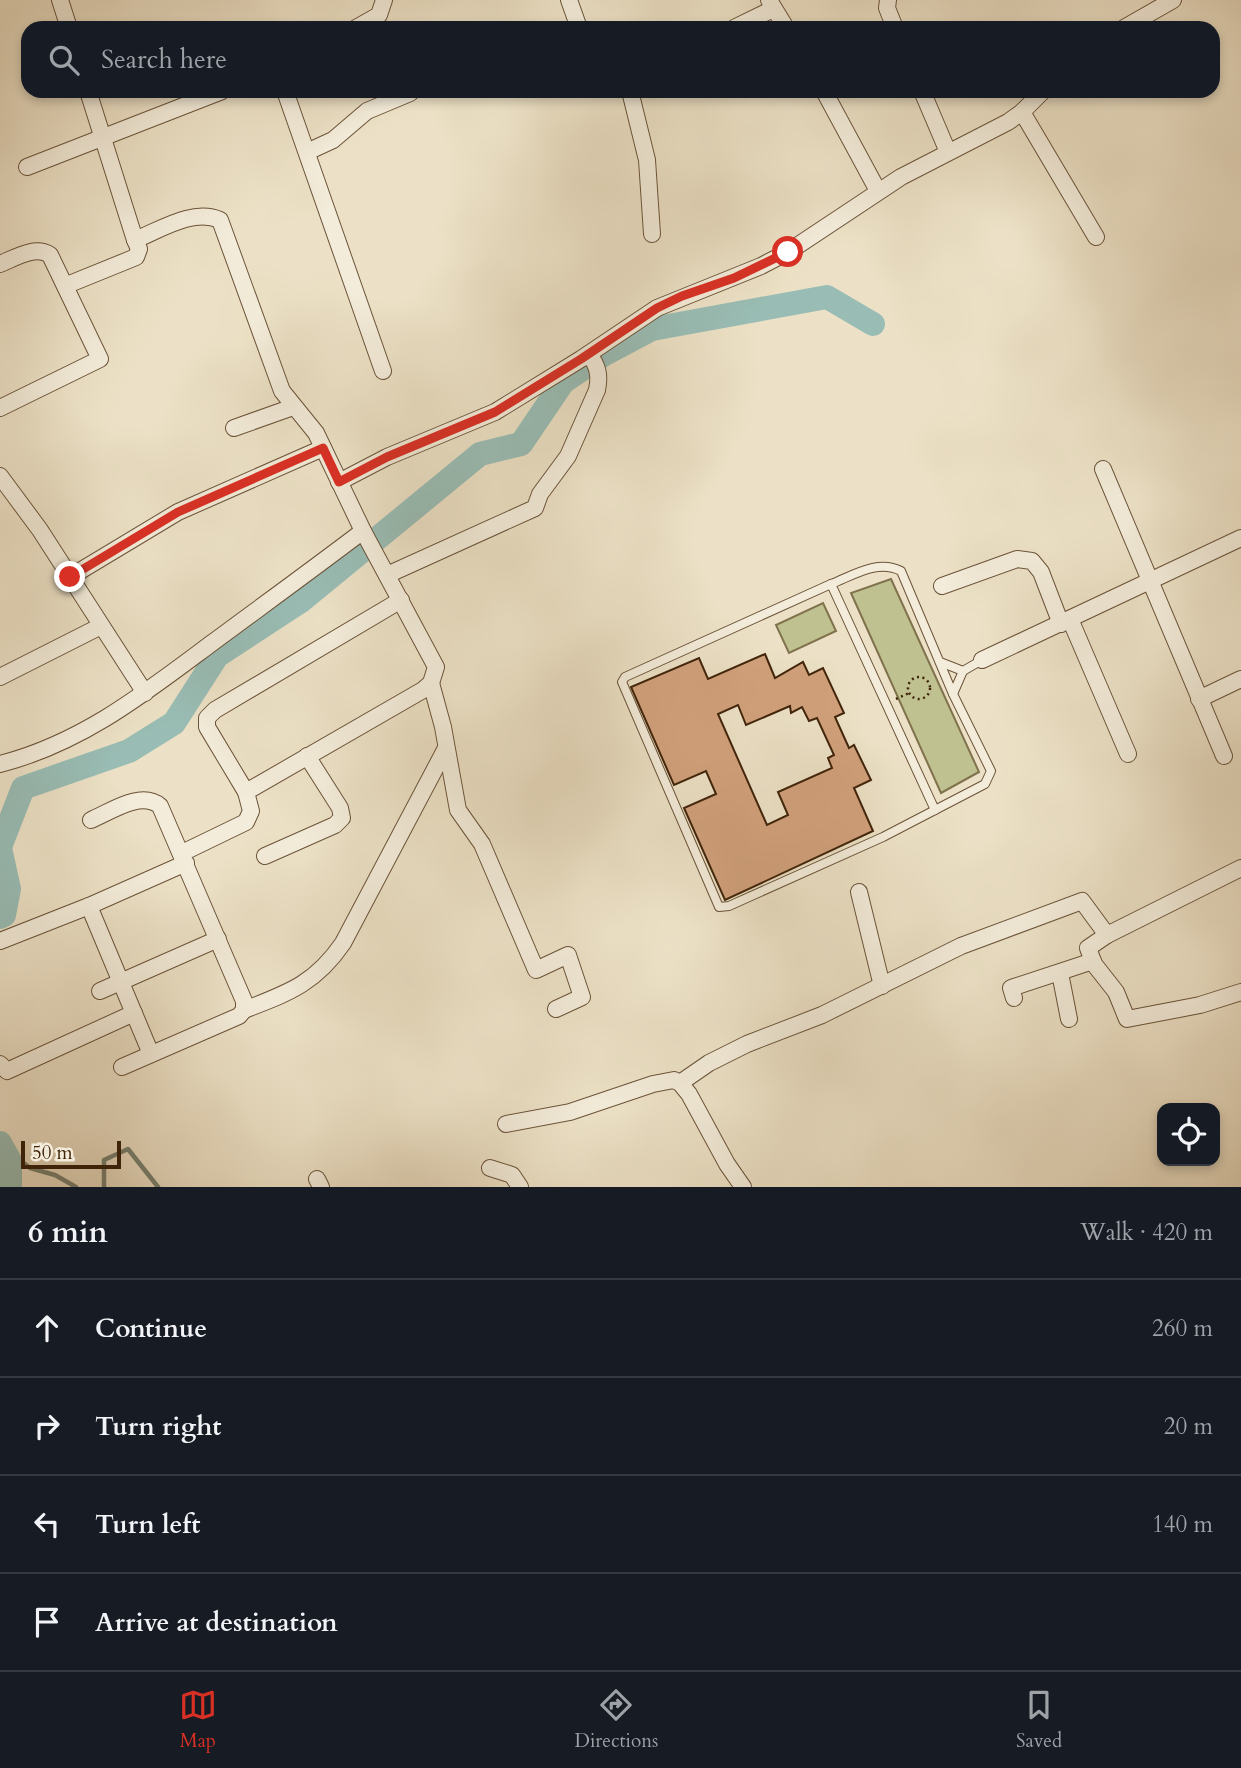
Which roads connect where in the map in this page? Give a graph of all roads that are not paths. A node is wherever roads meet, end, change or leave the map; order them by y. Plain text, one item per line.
1 (60, 0) edge
2 (384, 0) edge
3 (569, 0) edge
4 (888, 0) edge
5 (1173, 0) edge
6 (771, 4) edge
7 (67, 21) edge
8 (371, 21) edge
9 (576, 21) edge
10 (745, 21) edge
11 (782, 21) edge
12 (892, 21) edge
13 (1136, 21) edge
14 (90, 98) edge
15 (204, 98) edge
16 (287, 98) edge
17 (398, 98) edge
18 (632, 98) edge
19 (828, 98) edge
20 (925, 98) edge
21 (1036, 98) edge
22 (1022, 112) junction
23 (103, 138) junction
24 (306, 152) junction
25 (948, 152) junction
26 (27, 167) dead end
27 (878, 191) junction
28 (652, 234) dead end
29 (1096, 237) dead end
30 (135, 240) junction
31 (0, 264) edge
32 (67, 285) junction
33 (593, 360) junction
34 (383, 372) dead end
35 (293, 407) junction
36 (0, 408) edge
37 (234, 428) dead end
38 (323, 448) junction
39 (1103, 469) dead end
40 (0, 476) edge
41 (339, 482) junction
42 (364, 534) junction
43 (1241, 538) edge
44 (387, 575) junction
45 (70, 577) junction
46 (1149, 583) junction
47 (831, 584) junction
48 (942, 586) dead end
49 (401, 600) junction
50 (1065, 622) junction
51 (101, 626) junction
52 (982, 660) joint
53 (940, 662) junction
54 (963, 671) junction
55 (0, 677) edge
56 (1241, 679) edge
57 (431, 683) junction
58 (145, 693) junction
59 (953, 694) junction
60 (1199, 699) junction
61 (446, 748) junction
62 (1128, 754) dead end
63 (1224, 756) dead end
64 (307, 757) junction
65 (0, 764) edge
66 (246, 792) junction
67 (935, 810) junction
68 (91, 820) dead end
69 (265, 856) dead end
70 (184, 858) junction
71 (1241, 869) edge
72 (859, 892) dead end
73 (89, 906) junction
74 (1107, 934) junction
75 (218, 939) junction
76 (0, 941) edge
77 (1093, 961) junction
78 (1060, 973) junction
79 (121, 982) junction
80 (882, 986) junction
81 (100, 991) dead end
82 (1241, 992) edge
83 (1014, 998) dead end
84 (555, 1009) dead end
85 (244, 1010) junction
86 (134, 1013) junction
87 (1069, 1019) dead end
88 (151, 1054) junction
89 (0, 1064) edge
90 (122, 1067) dead end
91 (680, 1083) junction
92 (506, 1124) dead end
93 (490, 1168) dead end
94 (520, 1187) edge
95 (743, 1187) edge

1 - 7 street
2 - 8 street
3 - 9 street
4 - 12 street
5 - 13 street
6 - 10 street
6 - 11 street
14 - 23 street
15 - 23 street
16 - 24 street
17 - 24 street
18 - 28 street
19 - 27 street
20 - 25 street
21 - 22 street
22 - 25 street
22 - 29 street
23 - 26 street
23 - 30 street
24 - 34 street
25 - 27 street
27 - 33 street
30 - 32 street
30 - 35 street
31 - 32 street
32 - 36 street
33 - 41 street
33 - 44 street
35 - 37 street
35 - 38 street
38 - 41 street
38 - 45 street
39 - 46 street
40 - 45 street
41 - 42 street
42 - 44 street
42 - 58 street
43 - 46 street
44 - 49 street
45 - 51 street
46 - 50 street
46 - 60 street
47 - 53 lane
47 - 67 lane
47 - 67 lane
48 - 50 street
49 - 57 street
49 - 66 street
50 - 52 street
50 - 62 street
51 - 55 street
51 - 58 street
52 - 54 lane
53 - 54 lane
53 - 59 lane
54 - 59 lane
56 - 60 street
57 - 61 street
57 - 64 street
58 - 65 street
59 - 67 lane
60 - 63 street
61 - 84 street
61 - 85 street
64 - 66 street
64 - 69 street
66 - 70 street
68 - 70 street
70 - 73 street
70 - 75 street
71 - 74 street
72 - 80 street
73 - 76 street
73 - 79 street
74 - 77 street
74 - 80 street
75 - 79 street
75 - 85 street
77 - 78 street
77 - 82 street
78 - 83 street
78 - 87 street
79 - 81 street
79 - 86 street
80 - 91 street
85 - 88 street
86 - 88 street
86 - 89 street
88 - 90 street
91 - 92 street
91 - 95 street
93 - 94 street

